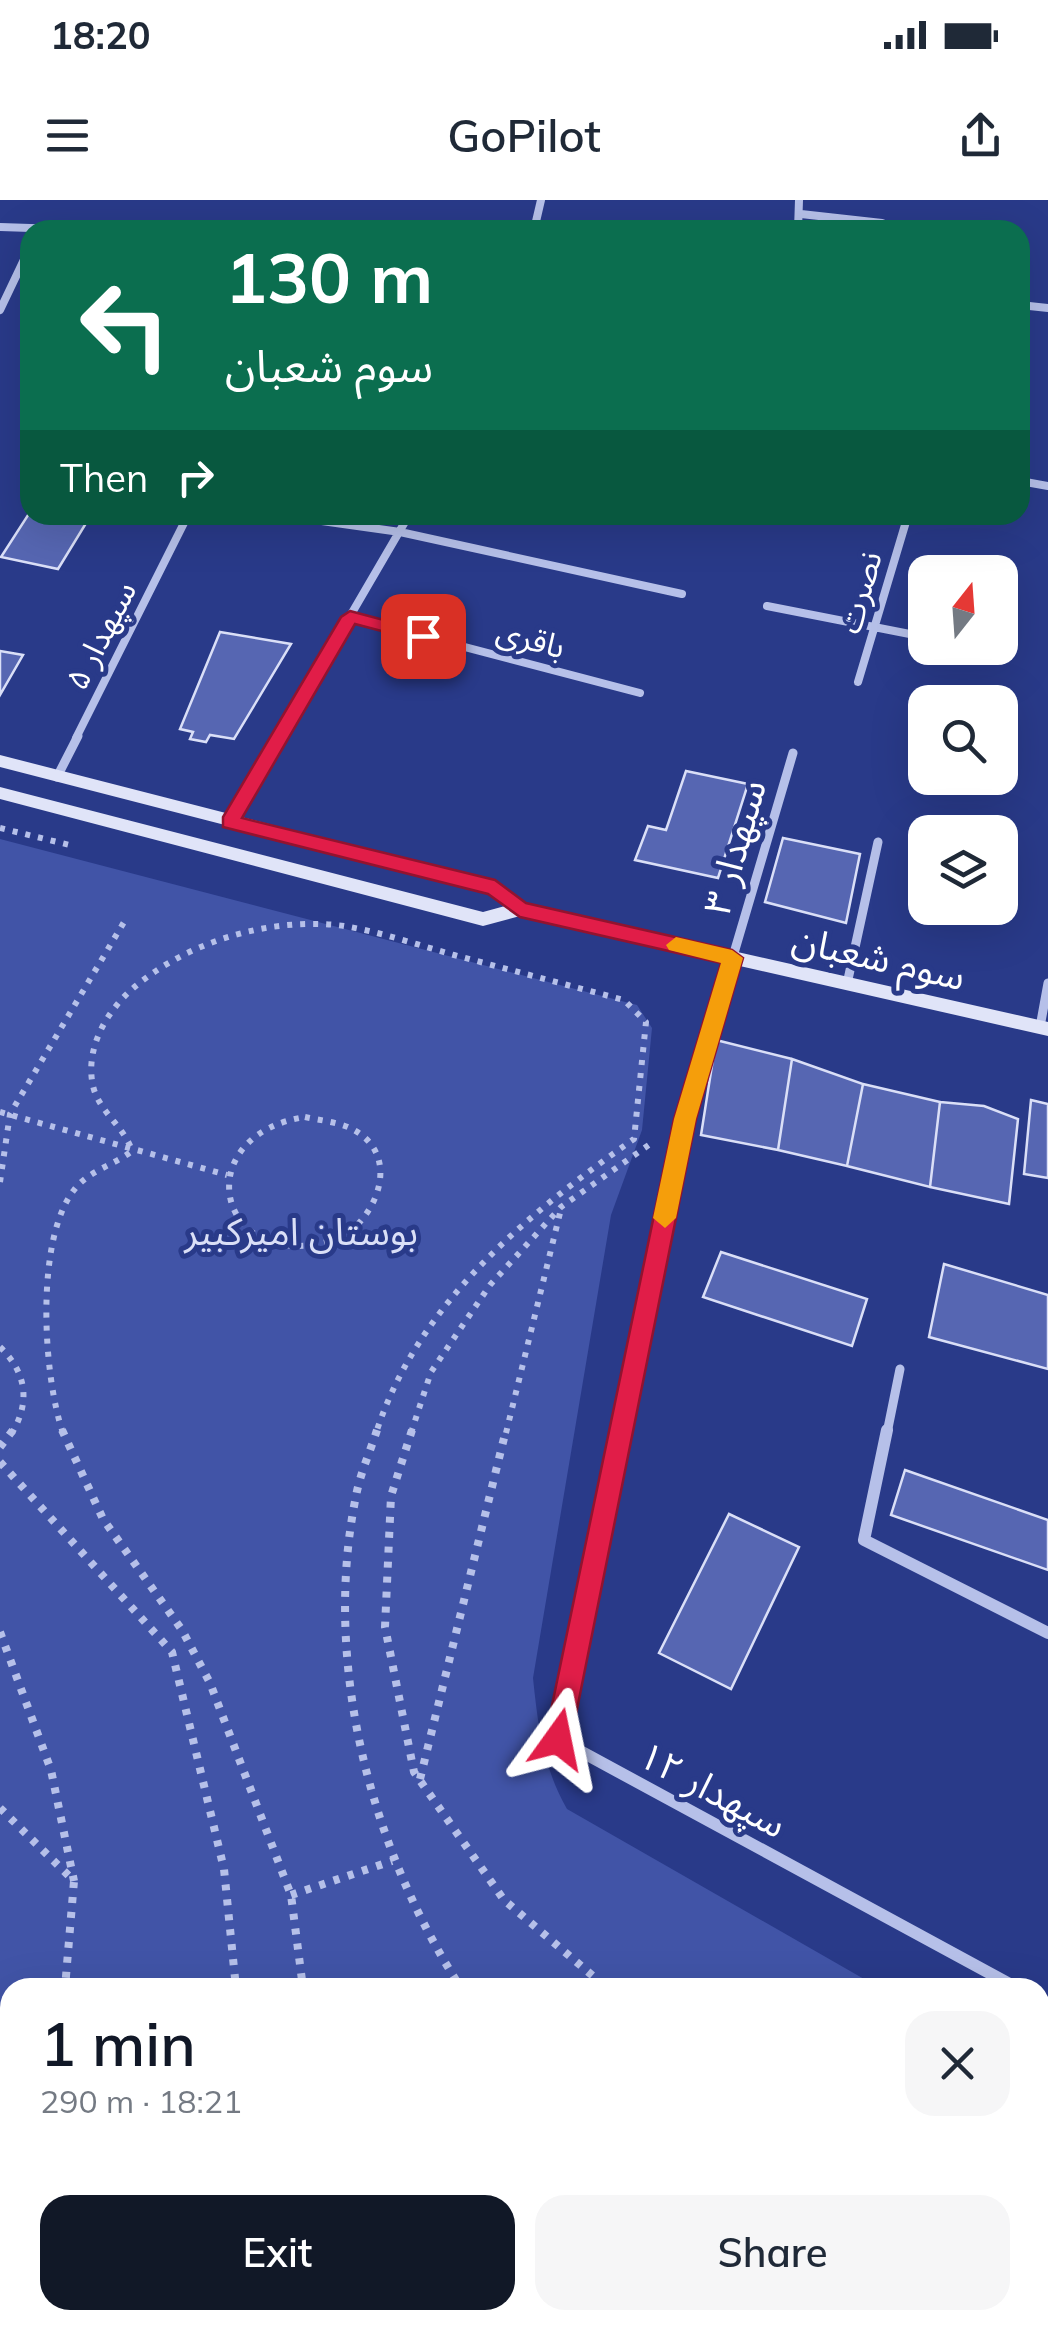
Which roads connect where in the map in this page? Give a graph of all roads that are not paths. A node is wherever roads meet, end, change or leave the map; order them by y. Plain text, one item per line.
1 (798, 200) edge
2 (802, 214) junction
3 (800, 220) edge
4 (855, 220) edge
5 (20, 269) edge
6 (0, 310) edge
7 (183, 525) edge
8 (350, 525) edge
9 (404, 525) edge
10 (905, 525) edge
11 (400, 532) junction
12 (682, 594) dead end
13 (767, 606) dead end
14 (350, 617) junction
15 (875, 627) junction
16 (908, 633) edge
17 (858, 682) dead end
18 (640, 693) dead end
19 (793, 753) dead end
20 (0, 761) edge
21 (57, 777) junction
22 (0, 793) edge
23 (230, 822) junction
24 (878, 842) dead end
25 (520, 910) junction
26 (732, 958) junction
27 (1048, 983) edge
28 (847, 984) junction
29 (1044, 1028) edge
30 (900, 1369) dead end
31 (1048, 1634) edge
32 (999, 1978) edge

1 - 2 street
2 - 3 street
2 - 4 street
5 - 6 street
7 - 21 street, سپهدار ۵
8 - 11 street
9 - 11 street
10 - 15 street, نصرت
11 - 12 street
11 - 14 street
13 - 15 street
14 - 18 street, باقری
14 - 23 street
15 - 16 street
15 - 17 street, نصرت
19 - 26 street, سپهدار ۳
20 - 21 street, سوم شعبان
21 - 23 street, سوم شعبان
22 - 25 street, سوم شعبان
23 - 25 street, سوم شعبان
24 - 28 street
25 - 26 street, سوم شعبان
26 - 28 street, سوم شعبان
26 - 32 street, سپهدار ۱۲
27 - 29 street
28 - 29 street, سوم شعبان
30 - 31 street

